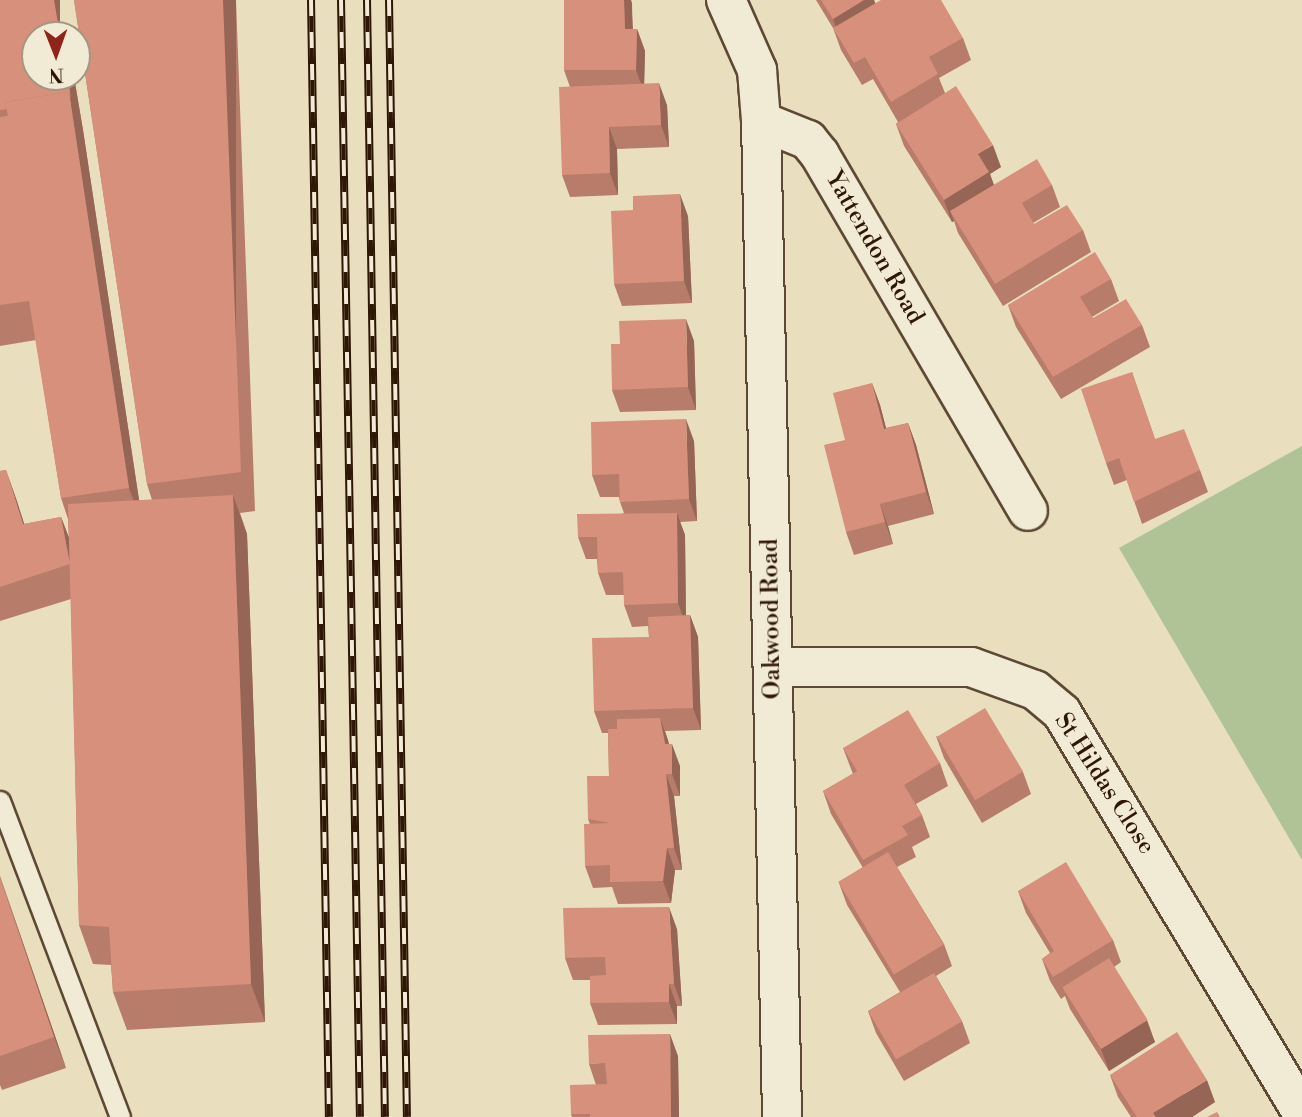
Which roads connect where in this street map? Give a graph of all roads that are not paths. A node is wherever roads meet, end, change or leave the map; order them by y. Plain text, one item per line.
1 (726, 0) edge
2 (761, 121) junction
3 (1028, 511) dead end
4 (773, 667) junction
5 (0, 802) edge
6 (1302, 1113) edge
7 (120, 1117) edge
8 (782, 1117) edge

1 - 2 street
2 - 3 street, Yattendon Road
2 - 4 street, Oakwood Road
4 - 6 street, St Hildas Close
4 - 8 street, Oakwood Road
5 - 7 lane

